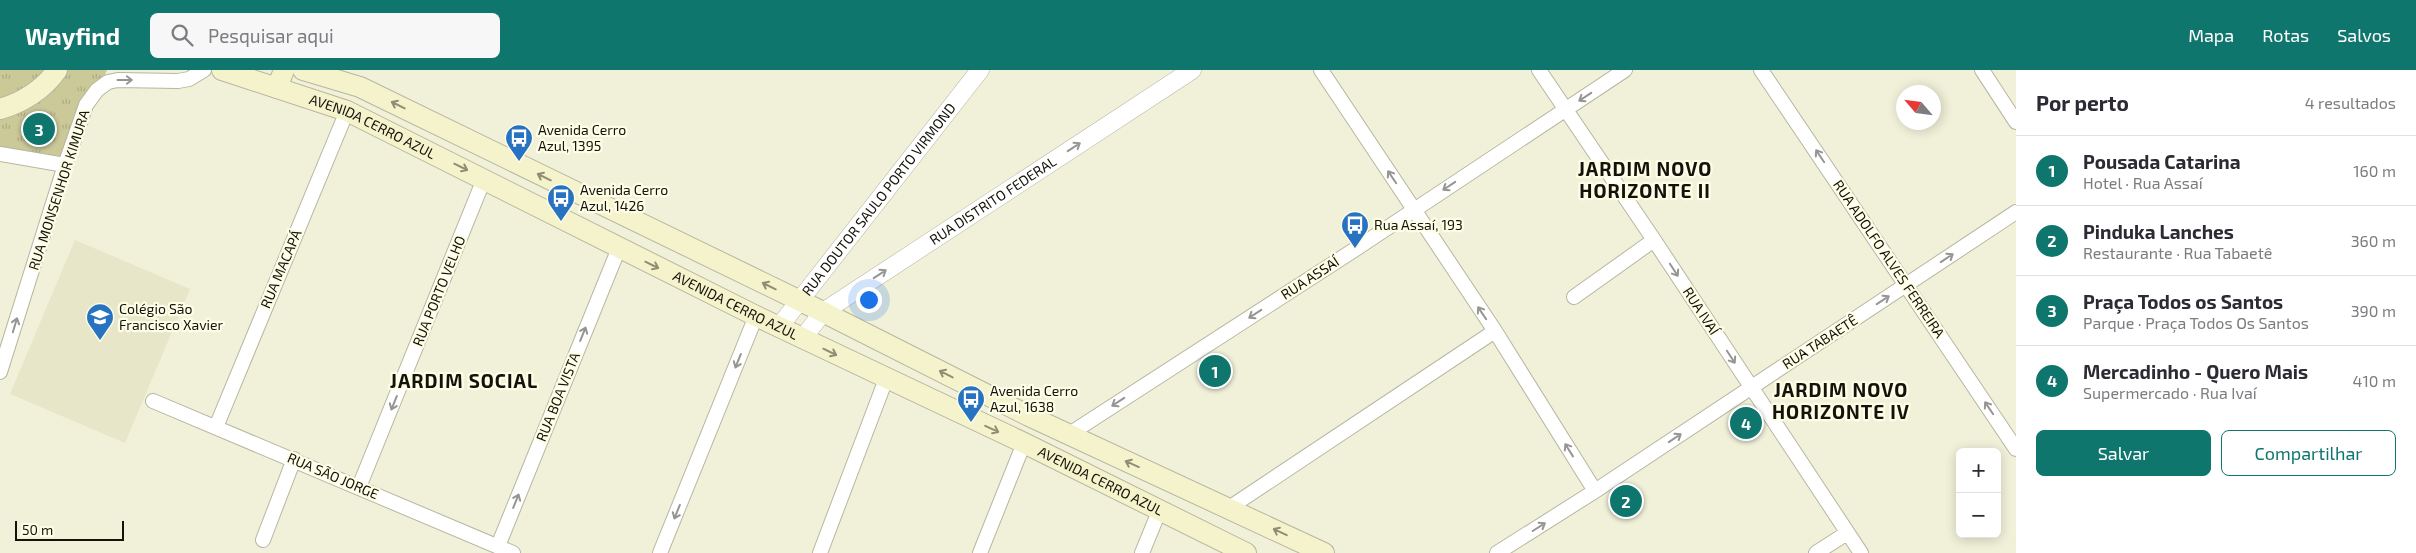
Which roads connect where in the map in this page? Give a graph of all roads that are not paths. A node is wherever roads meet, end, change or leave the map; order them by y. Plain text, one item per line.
1 (58, 70) edge
2 (204, 70) edge
3 (222, 70) edge
4 (302, 70) edge
5 (980, 70) edge
6 (1192, 70) edge
7 (1321, 70) edge
8 (1539, 70) edge
9 (1625, 70) edge
10 (1761, 70) edge
11 (1982, 70) edge
12 (285, 84) edge
13 (0, 109) edge
14 (1566, 109) junction
15 (347, 111) junction
16 (2016, 122) edge
17 (0, 154) edge
18 (65, 165) junction
19 (484, 179) junction
20 (1414, 210) junction
21 (2016, 212) edge
22 (1654, 240) junction
23 (618, 248) junction
24 (1907, 285) junction
25 (1574, 297) dead end
26 (799, 301) junction
27 (823, 312) junction
28 (756, 316) junction
29 (779, 327) junction
30 (1494, 331) junction
31 (803, 338) junction
32 (0, 372) edge
33 (886, 379) junction
34 (1751, 388) junction
35 (152, 401) dead end
36 (963, 415) junction
37 (1029, 416) junction
38 (216, 427) junction
39 (1068, 435) junction
40 (1024, 443) junction
41 (2016, 449) edge
42 (294, 459) junction
43 (360, 487) junction
44 (1595, 491) junction
45 (1229, 508) junction
46 (1160, 509) junction
47 (1847, 533) junction
48 (263, 540) dead end
49 (498, 546) junction
50 (514, 553) edge
51 (660, 553) edge
52 (820, 553) edge
53 (980, 553) edge
54 (1142, 553) edge
55 (1246, 553) edge
56 (1324, 553) edge
57 (1497, 553) edge
58 (1816, 553) edge
59 (1861, 553) edge

1 - 13 main road
18 -> 2 street, RUA MONSENHOR KIMURA
3 - 12 main road, AVENIDA CERRO AZUL
4 - 12 main road
26 -> 4 main road, AVENIDA CERRO AZUL
5 - 26 street, RUA DOUTOR SAULO PORTO VIRMOND
27 -> 6 street, RUA DISTRITO FEDERAL
20 -> 7 street
8 - 14 street, RUA IVAÍ
9 -> 14 street, RUA ASSAÍ
24 -> 10 street, RUA ADOLFO ALVES FERREIRA
11 - 16 street
12 - 15 main road, AVENIDA CERRO AZUL
14 -> 20 street, RUA ASSAÍ
14 - 22 street, RUA IVAÍ
15 -> 19 main road, AVENIDA CERRO AZUL
15 - 38 street, RUA MACAPÁ
17 - 18 street
32 -> 18 street, RUA MONSENHOR KIMURA
19 - 23 main road, AVENIDA CERRO AZUL
19 -> 43 street, RUA PORTO VELHO
30 -> 20 street
20 -> 39 street, RUA ASSAÍ
24 -> 21 street, RUA TABAETÊ
22 - 25 street
22 -> 34 street, RUA IVAÍ
23 -> 28 main road, AVENIDA CERRO AZUL
49 -> 23 street, RUA BOA VISTA
34 -> 24 street, RUA TABAETÊ
41 -> 24 street, RUA ADOLFO ALVES FERREIRA
26 - 27 main road, AVENIDA CERRO AZUL
26 - 29 street, RUA DOUTOR SAULO PORTO VIRMOND
27 - 31 street, RUA DISTRITO FEDERAL
37 -> 27 main road, AVENIDA CERRO AZUL
28 - 29 main road, AVENIDA CERRO AZUL
28 -> 51 street
29 - 31 main road, AVENIDA CERRO AZUL
44 -> 30 street
30 - 45 street
31 -> 33 main road, AVENIDA CERRO AZUL
33 - 36 main road, AVENIDA CERRO AZUL
33 - 52 street
44 -> 34 street, RUA TABAETÊ
34 - 47 street, RUA IVAÍ
35 - 38 street, RUA SÃO JORGE
36 - 37 main road
36 -> 40 main road, AVENIDA CERRO AZUL
37 - 39 main road, AVENIDA CERRO AZUL
38 - 42 street, RUA SÃO JORGE
45 -> 39 main road, AVENIDA CERRO AZUL
40 - 46 main road, AVENIDA CERRO AZUL
40 - 53 street
42 - 43 street, RUA SÃO JORGE
42 - 48 street
43 - 49 street, RUA SÃO JORGE
57 -> 44 street, RUA TABAETÊ
56 -> 45 main road, AVENIDA CERRO AZUL
46 - 54 street
46 - 55 main road, AVENIDA CERRO AZUL
47 - 58 street
47 - 59 street, RUA IVAÍ
49 - 50 street, RUA SÃO JORGE

